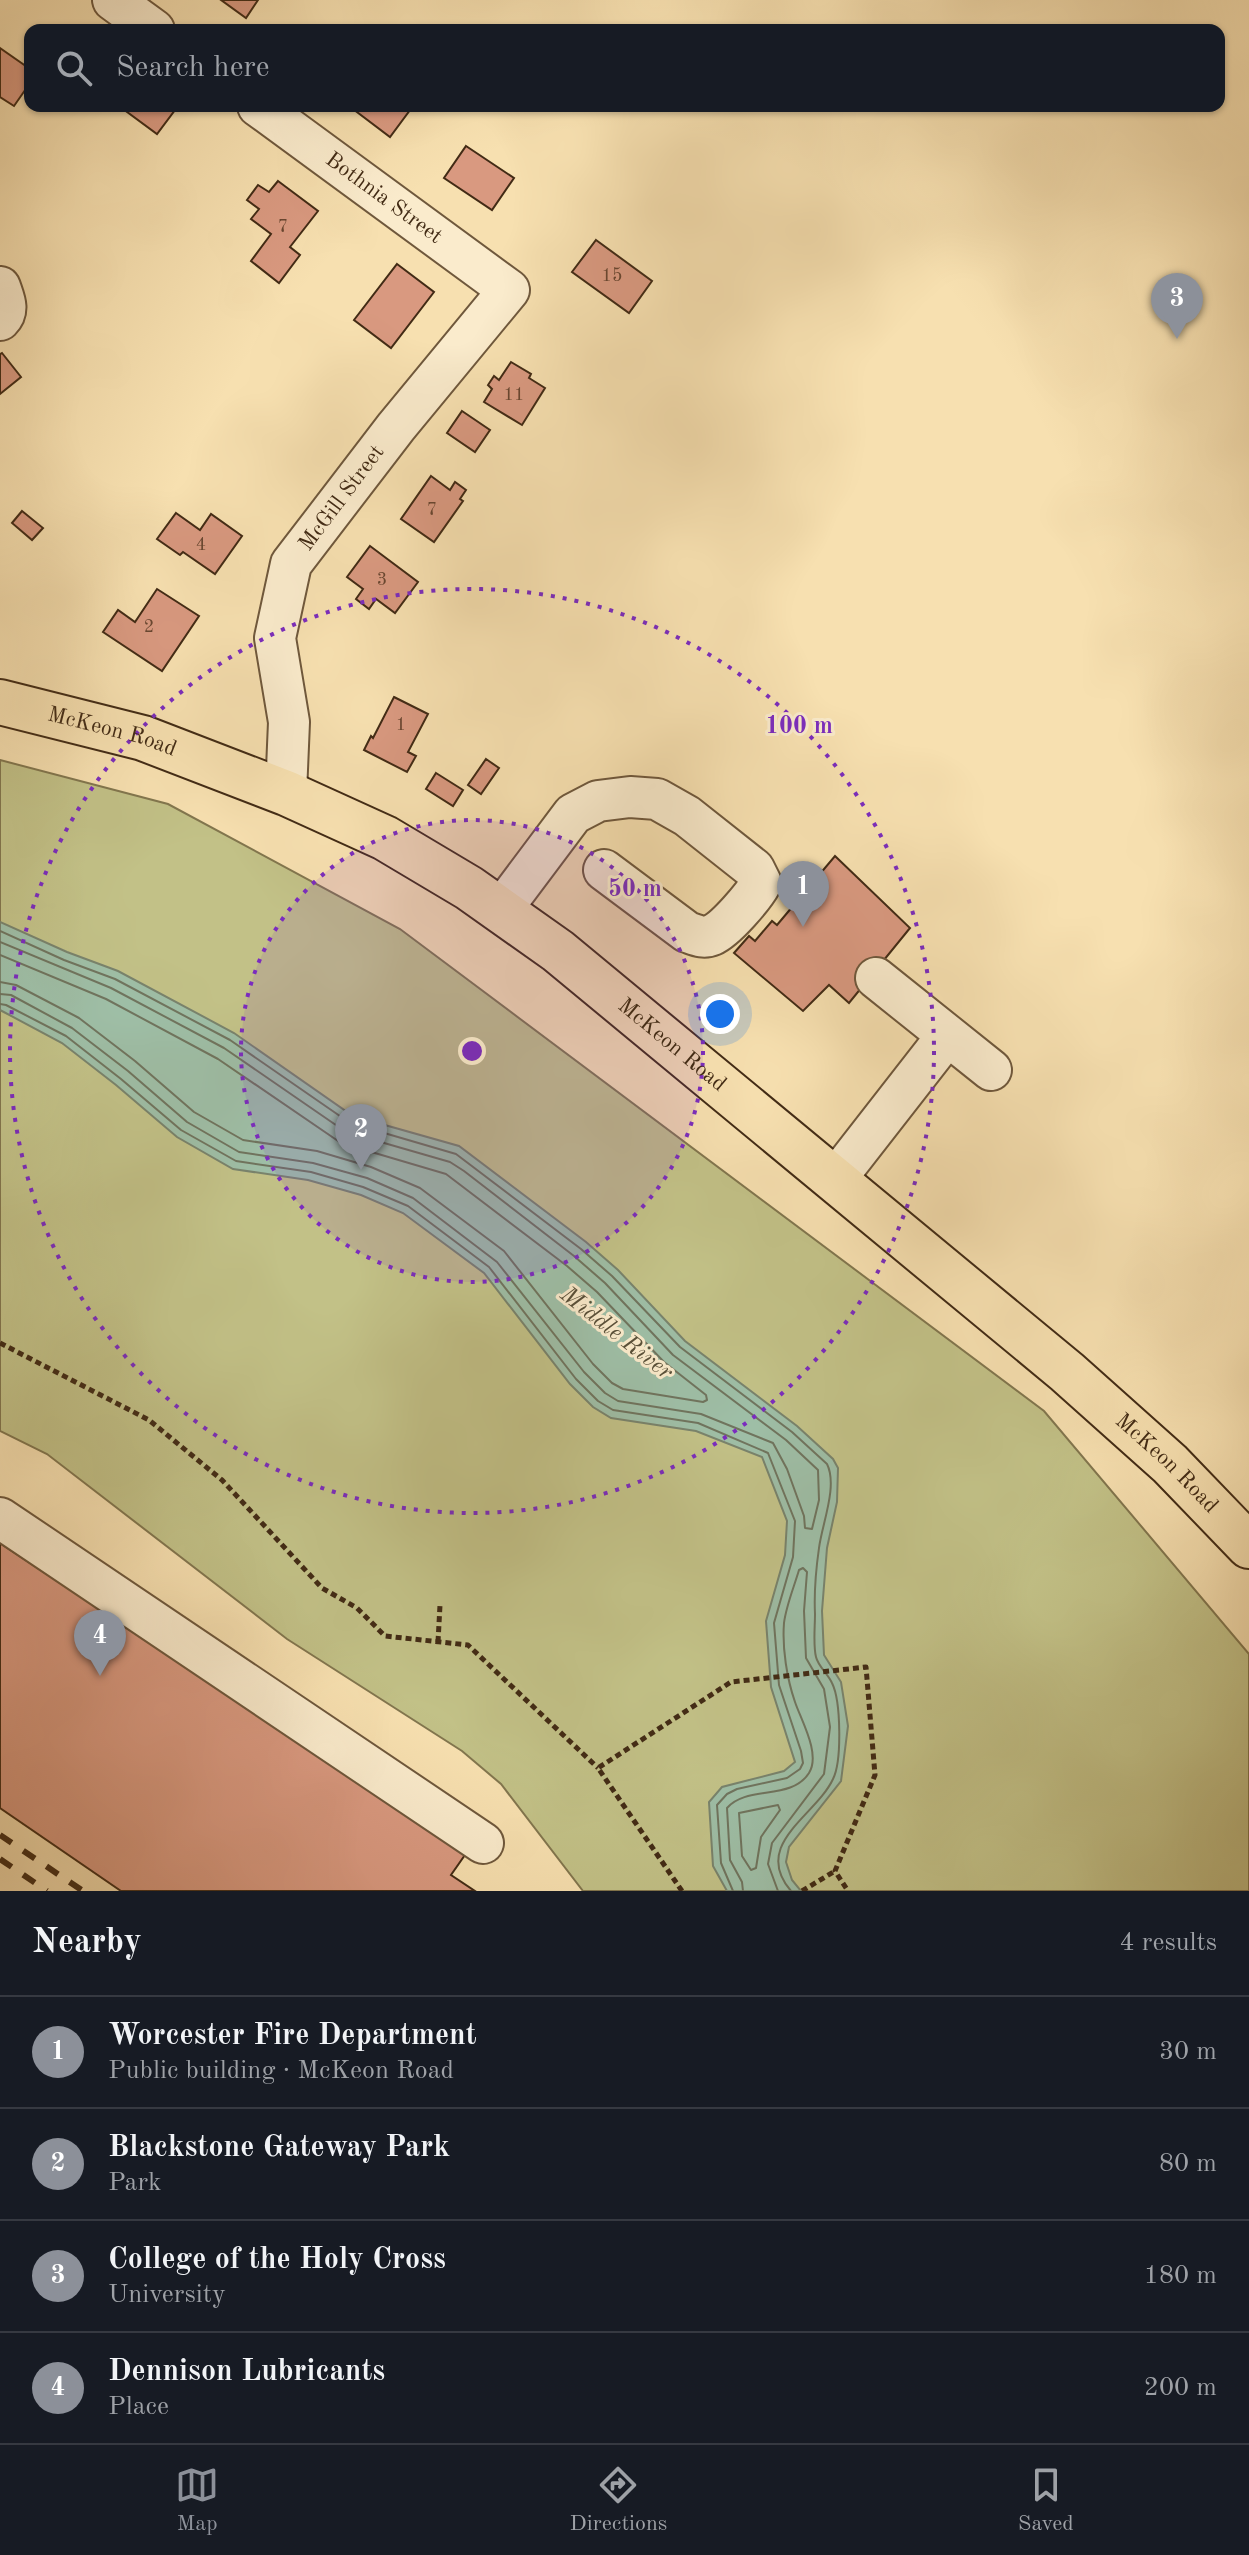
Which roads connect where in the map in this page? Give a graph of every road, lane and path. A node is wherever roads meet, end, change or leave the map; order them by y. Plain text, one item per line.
1 (113, 0) edge
2 (146, 24) edge
3 (266, 112) edge
4 (0, 287) edge
5 (509, 290) joint
6 (0, 320) edge
7 (0, 702) edge
8 (286, 793) junction
9 (604, 870) dead end
10 (501, 910) junction
11 (876, 978) dead end
12 (947, 1036) junction
13 (991, 1070) dead end
14 (834, 1181) junction
15 (0, 1343) edge
16 (0, 1518) edge
17 (1249, 1546) edge
18 (440, 1605) dead end
19 (438, 1642) junction
20 (598, 1768) junction
21 (483, 1843) dead end
22 (835, 1871) junction
23 (682, 1891) edge
24 (802, 1891) edge
25 (848, 1891) edge

1 - 2 street
3 - 5 street, Bothnia Street
4 - 6 street
5 - 8 street, McGill Street
7 - 8 main road, McKeon Road
8 - 10 main road, McKeon Road
9 - 10 street
10 - 14 main road, McKeon Road
11 - 12 street
12 - 13 street
12 - 14 street
14 - 17 main road, McKeon Road
15 - 19 path
16 - 21 street
18 - 19 path
19 - 20 path
20 - 22 path
20 - 23 path
22 - 24 path
22 - 25 path

